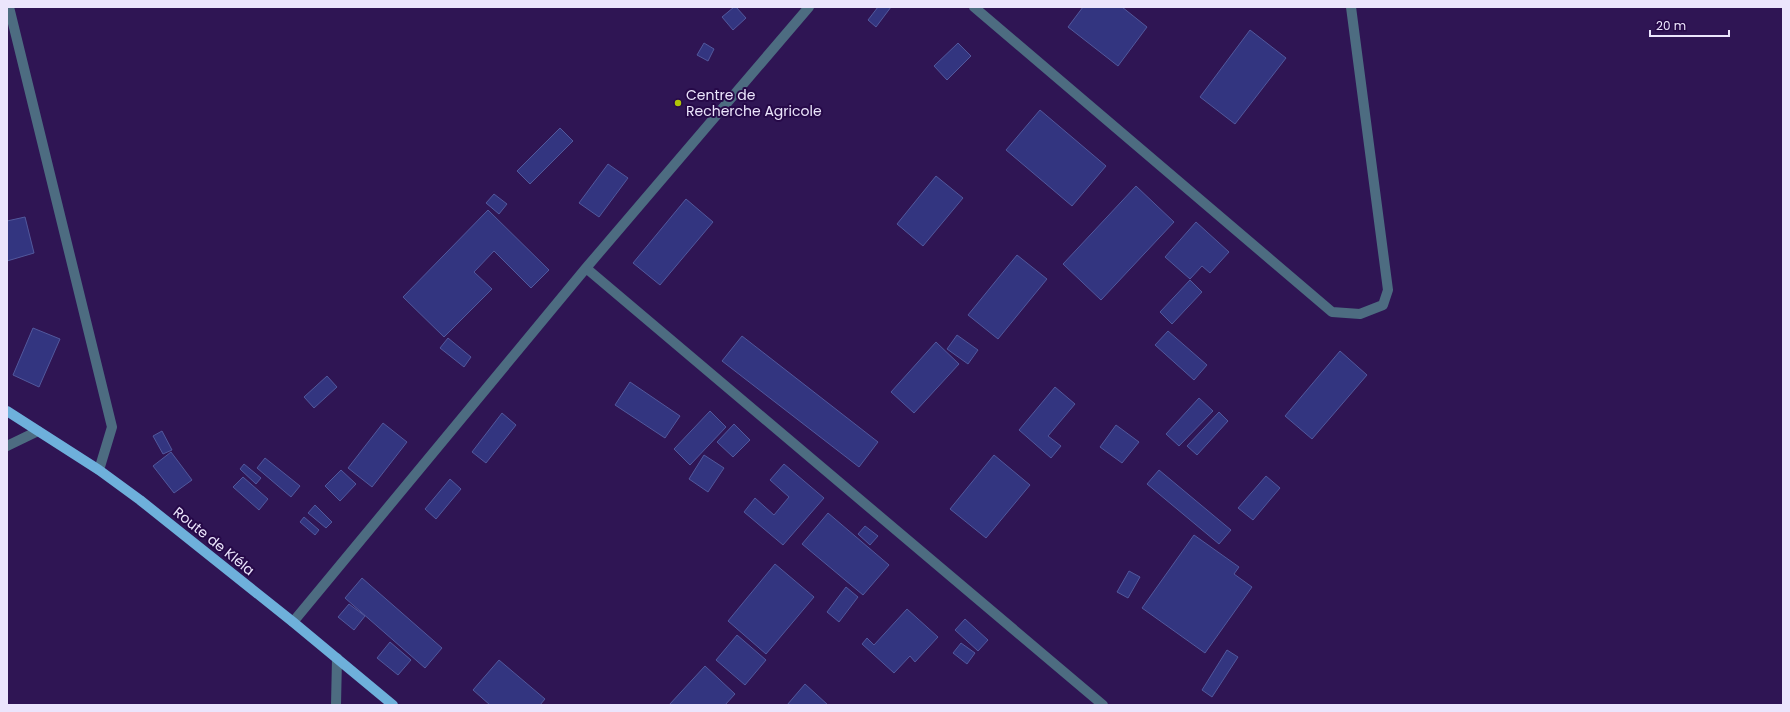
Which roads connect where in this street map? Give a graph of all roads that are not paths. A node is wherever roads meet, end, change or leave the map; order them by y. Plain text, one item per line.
1 (9, 7) edge
2 (808, 7) edge
3 (974, 7) edge
4 (1351, 7) edge
5 (586, 268) junction
6 (7, 411) edge
7 (38, 432) junction
8 (7, 446) edge
9 (99, 470) junction
10 (293, 622) junction
11 (337, 658) junction
12 (336, 705) edge
13 (393, 705) edge
14 (1103, 705) edge

1 - 9 street
2 - 5 street
3 - 4 street
5 - 10 street
5 - 14 street
6 - 7 main road, Route de Kléla
7 - 8 street
7 - 9 main road, Route de Kléla
9 - 10 main road, Route de Kléla
10 - 11 main road, Route de Kléla
11 - 12 street
11 - 13 main road, Route de Kléla

